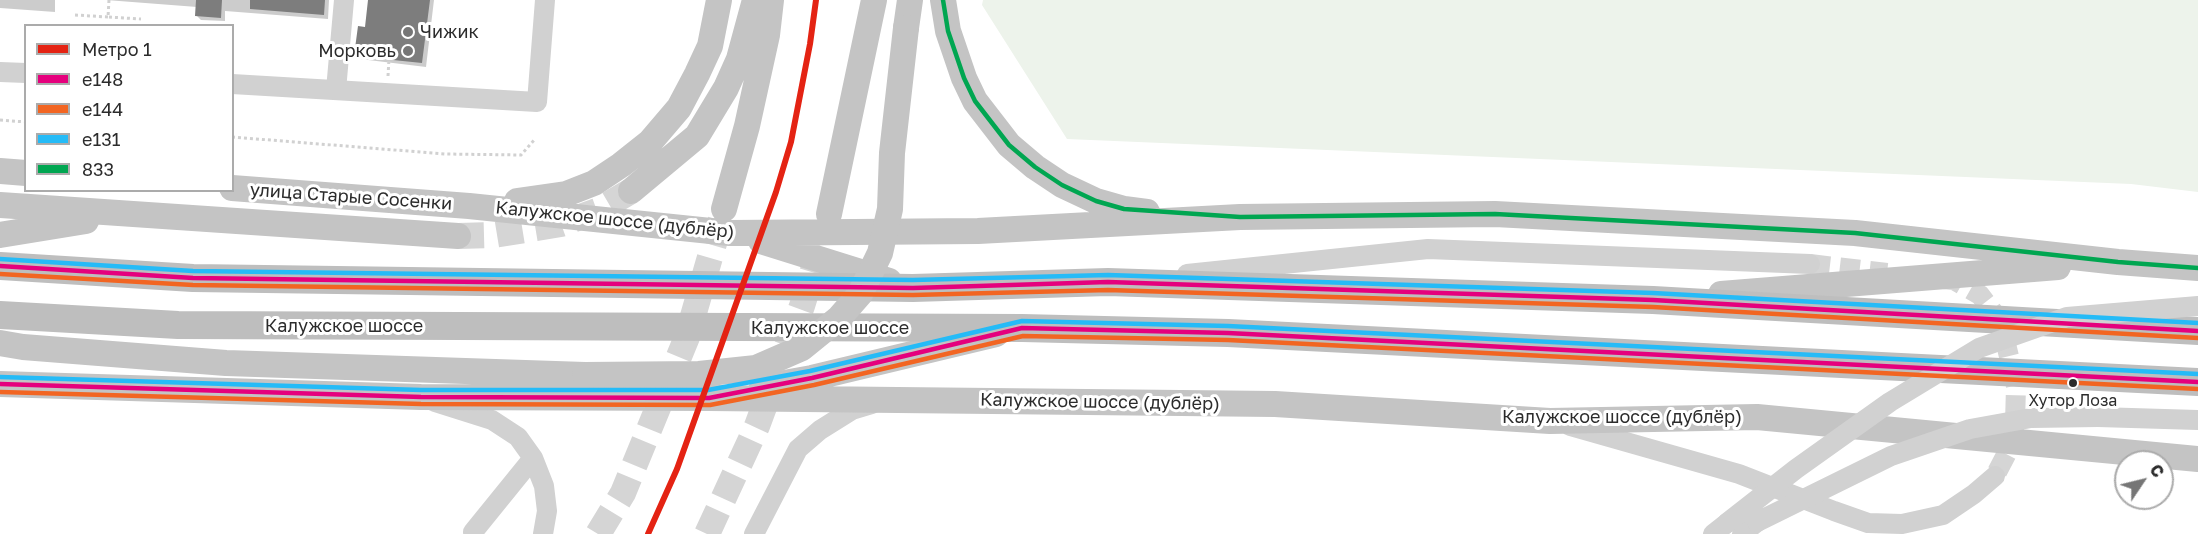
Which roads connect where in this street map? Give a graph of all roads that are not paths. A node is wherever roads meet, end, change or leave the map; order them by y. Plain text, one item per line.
1 (345, 0) edge
2 (545, 0) edge
3 (719, 0) edge
4 (755, 0) edge
5 (771, 0) edge
6 (874, 0) edge
7 (910, 0) edge
8 (943, 0) edge
9 (0, 72) edge
10 (24, 73) edge
11 (234, 84) edge
12 (336, 90) junction
13 (0, 171) edge
14 (24, 173) edge
15 (234, 188) edge
16 (632, 192) tunnel mouth
17 (0, 205) edge
18 (469, 206) junction
19 (130, 214) junction
20 (829, 214) dead end
21 (1240, 218) junction
22 (727, 221) junction
23 (0, 235) edge
24 (458, 236) tunnel mouth
25 (2118, 262) junction
26 (1810, 264) tunnel mouth
27 (0, 266) edge
28 (2198, 268) edge
29 (1107, 282) junction
30 (913, 288) junction
31 (1653, 300) junction
32 (2198, 306) edge
33 (0, 315) edge
34 (1022, 328) junction
35 (2198, 331) edge
36 (0, 343) edge
37 (2198, 382) edge
38 (0, 384) edge
39 (421, 397) junction
40 (709, 398) junction
41 (887, 400) junction
42 (2198, 420) edge
43 (1550, 421) junction
44 (533, 458) junction
45 (2198, 459) edge
46 (1995, 476) tunnel mouth
47 (1735, 528) edge
48 (473, 532) dead end
49 (543, 534) edge
50 (754, 534) edge

1 - 12 street
2 - 12 street
3 - 18 main road
4 - 16 main road
5 - 22 main road
6 - 20 main road
7 - 36 main road, bridge
8 - 21 main road
9 - 10 street
11 - 12 street
13 - 14 main road
15 - 18 main road, улица Старые Сосенки
17 - 19 main road
18 - 22 main road, Калужское шоссе (дублёр)
19 - 23 main road
19 - 24 main road
21 - 22 main road, Калужское шоссе (дублёр)
21 - 25 main road, Калужское шоссе (дублёр)
22 - 30 main road
25 - 28 main road, Калужское шоссе (дублёр)
25 - 31 main road
26 - 29 street
27 - 30 highway
29 - 30 highway
29 - 31 highway
31 - 35 highway
32 - 47 street, bridge
33 - 34 highway, Калужское шоссе
34 - 37 highway, Калужское шоссе
34 - 40 main road
38 - 39 main road, Калужское шоссе (дублёр)
39 - 40 main road, Калужское шоссе (дублёр)
39 - 44 street
40 - 41 main road, Калужское шоссе (дублёр)
41 - 43 main road, Калужское шоссе (дублёр)
41 - 50 street
42 - 47 street, bridge
43 - 45 main road, Калужское шоссе (дублёр)
43 - 46 street
44 - 48 street
44 - 49 street

